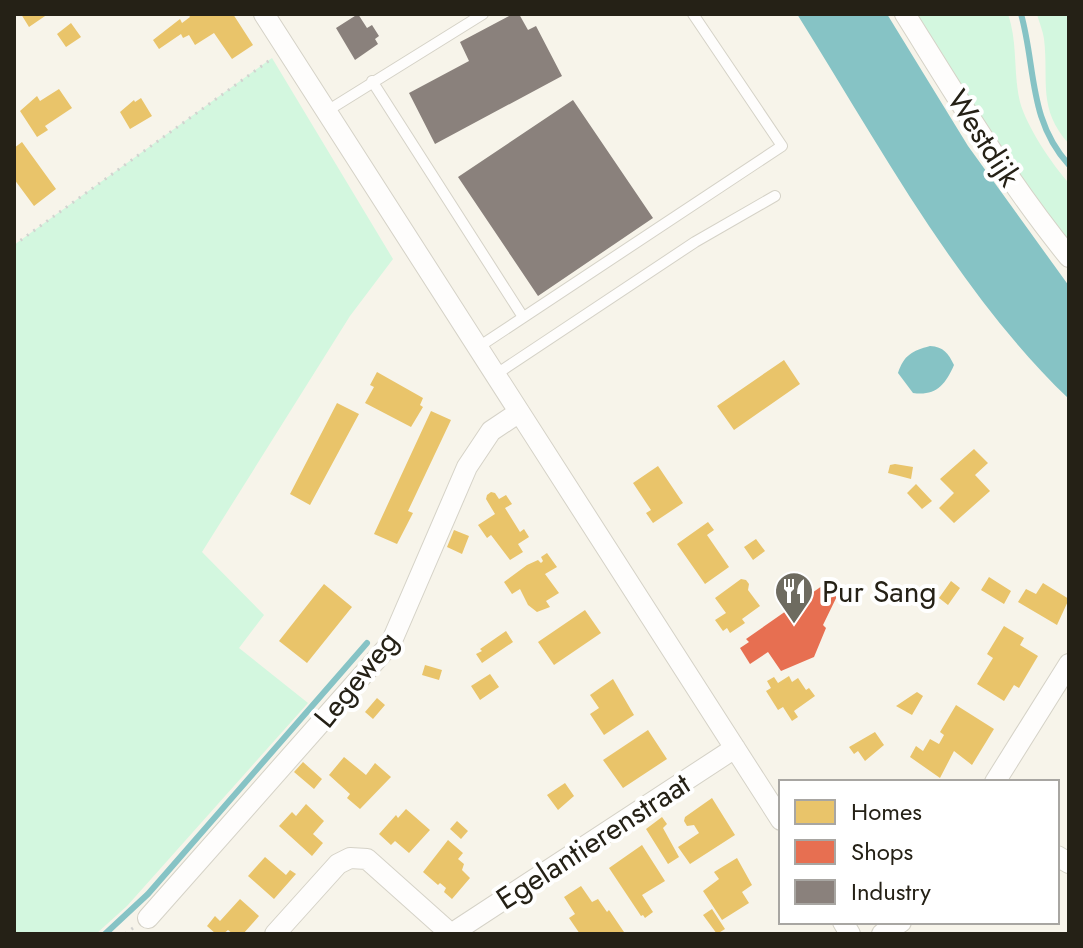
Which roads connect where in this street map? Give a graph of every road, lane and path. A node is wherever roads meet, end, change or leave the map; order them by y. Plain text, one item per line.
1 (264, 14) edge
2 (483, 14) edge
3 (693, 14) edge
4 (905, 14) edge
5 (286, 48) junction
6 (372, 81) junction
7 (327, 111) junction
8 (775, 196) dead end
9 (14, 245) edge
10 (1069, 257) edge
11 (523, 317) junction
12 (477, 348) junction
13 (495, 375) junction
14 (518, 413) junction
15 (1069, 664) edge
16 (735, 748) junction
17 (996, 780) edge
18 (779, 817) edge
19 (148, 918) dead end
20 (275, 934) edge
21 (451, 934) edge

1 - 5 street
2 - 6 lane
3 - 11 lane
4 - 10 street, Westdijk
5 - 7 street
5 - 9 path
6 - 7 lane
6 - 11 lane
7 - 12 street
8 - 13 lane
11 - 12 lane
12 - 13 street
13 - 14 street
14 - 16 street
14 - 19 street, Legeweg
15 - 17 street
16 - 18 street
16 - 21 street, Egelantierenstraat
20 - 21 street, Egelantierenstraat

